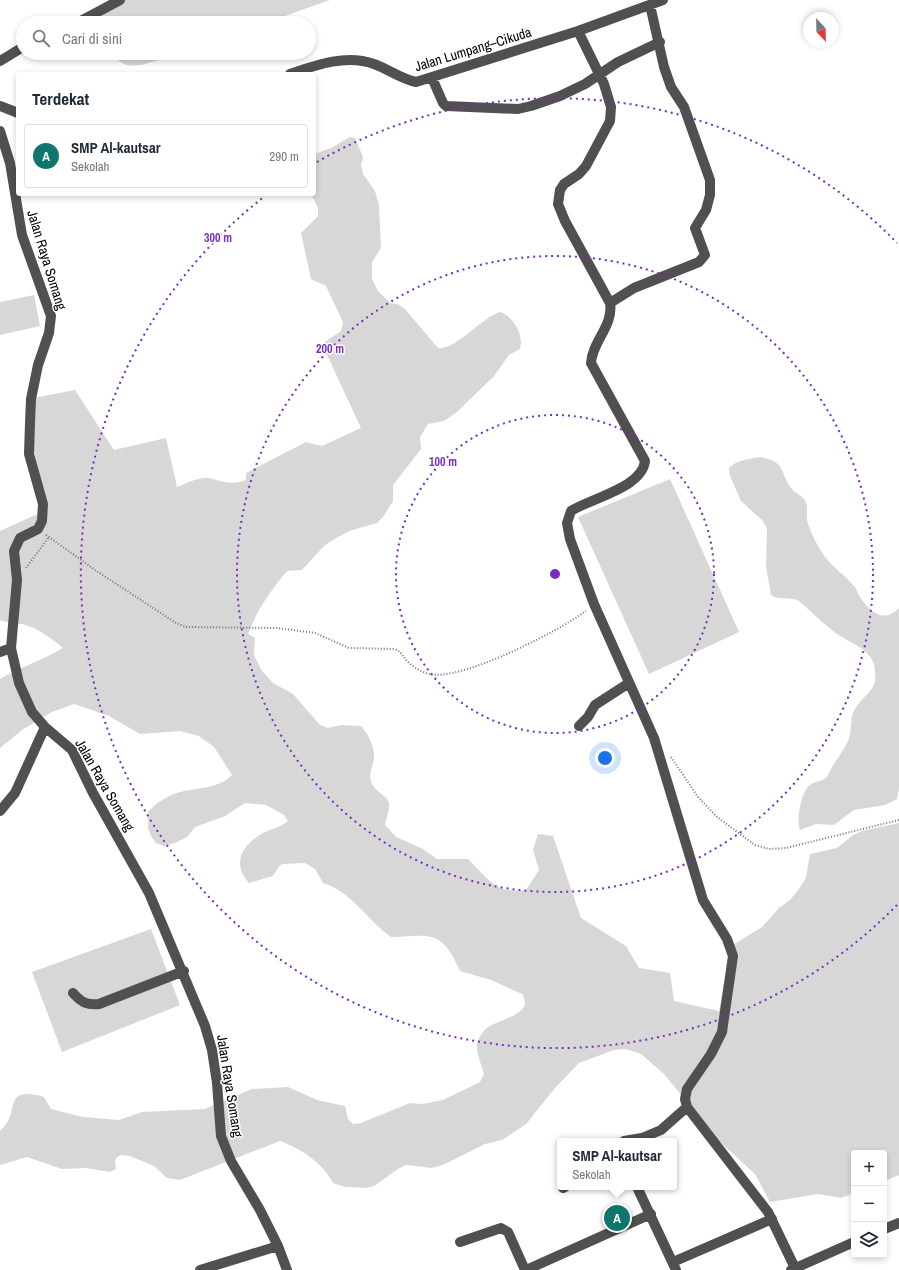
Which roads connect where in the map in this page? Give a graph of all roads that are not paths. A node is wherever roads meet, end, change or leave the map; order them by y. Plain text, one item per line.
1 (120, 0) edge
2 (663, 0) edge
3 (650, 5) junction
4 (90, 16) edge
5 (578, 31) junction
6 (660, 42) junction
7 (16, 51) edge
8 (0, 61) edge
9 (297, 72) edge
10 (598, 75) junction
11 (432, 78) junction
12 (0, 106) edge
13 (16, 112) edge
14 (0, 131) edge
15 (610, 303) junction
16 (11, 648) junction
17 (0, 652) edge
18 (629, 683) junction
19 (579, 726) dead end
20 (45, 727) junction
21 (0, 811) edge
22 (184, 971) junction
23 (73, 993) dead end
24 (687, 1107) junction
25 (642, 1138) edge
26 (639, 1190) edge
27 (651, 1214) junction
28 (772, 1219) junction
29 (899, 1222) edge
30 (887, 1228) edge
31 (460, 1242) dead end
32 (851, 1243) edge
33 (278, 1246) junction
34 (675, 1266) edge
35 (793, 1269) edge
36 (200, 1270) edge
37 (287, 1270) edge
38 (526, 1270) edge

1 - 4 street
2 - 3 street, Jalan Lumpang–Cikuda
3 - 5 street, Jalan Lumpang–Cikuda
3 - 6 street
5 - 10 street
5 - 11 street, Jalan Lumpang–Cikuda
6 - 10 street
6 - 15 street
7 - 8 street
9 - 11 street, Jalan Lumpang–Cikuda
10 - 11 street
10 - 15 street
12 - 13 street
14 - 16 street, Jalan Raya Somang
15 - 18 street
16 - 17 street
16 - 20 street, Jalan Raya Somang
18 - 19 street
18 - 24 street
20 - 21 street
20 - 22 street, Jalan Raya Somang
22 - 23 street
22 - 33 street, Jalan Raya Somang
24 - 25 street
24 - 28 street
26 - 27 street
27 - 34 street
27 - 38 street
28 - 34 street
28 - 35 street
29 - 30 street
31 - 38 street
32 - 35 street
33 - 36 street
33 - 37 street, Jalan Raya Somang

